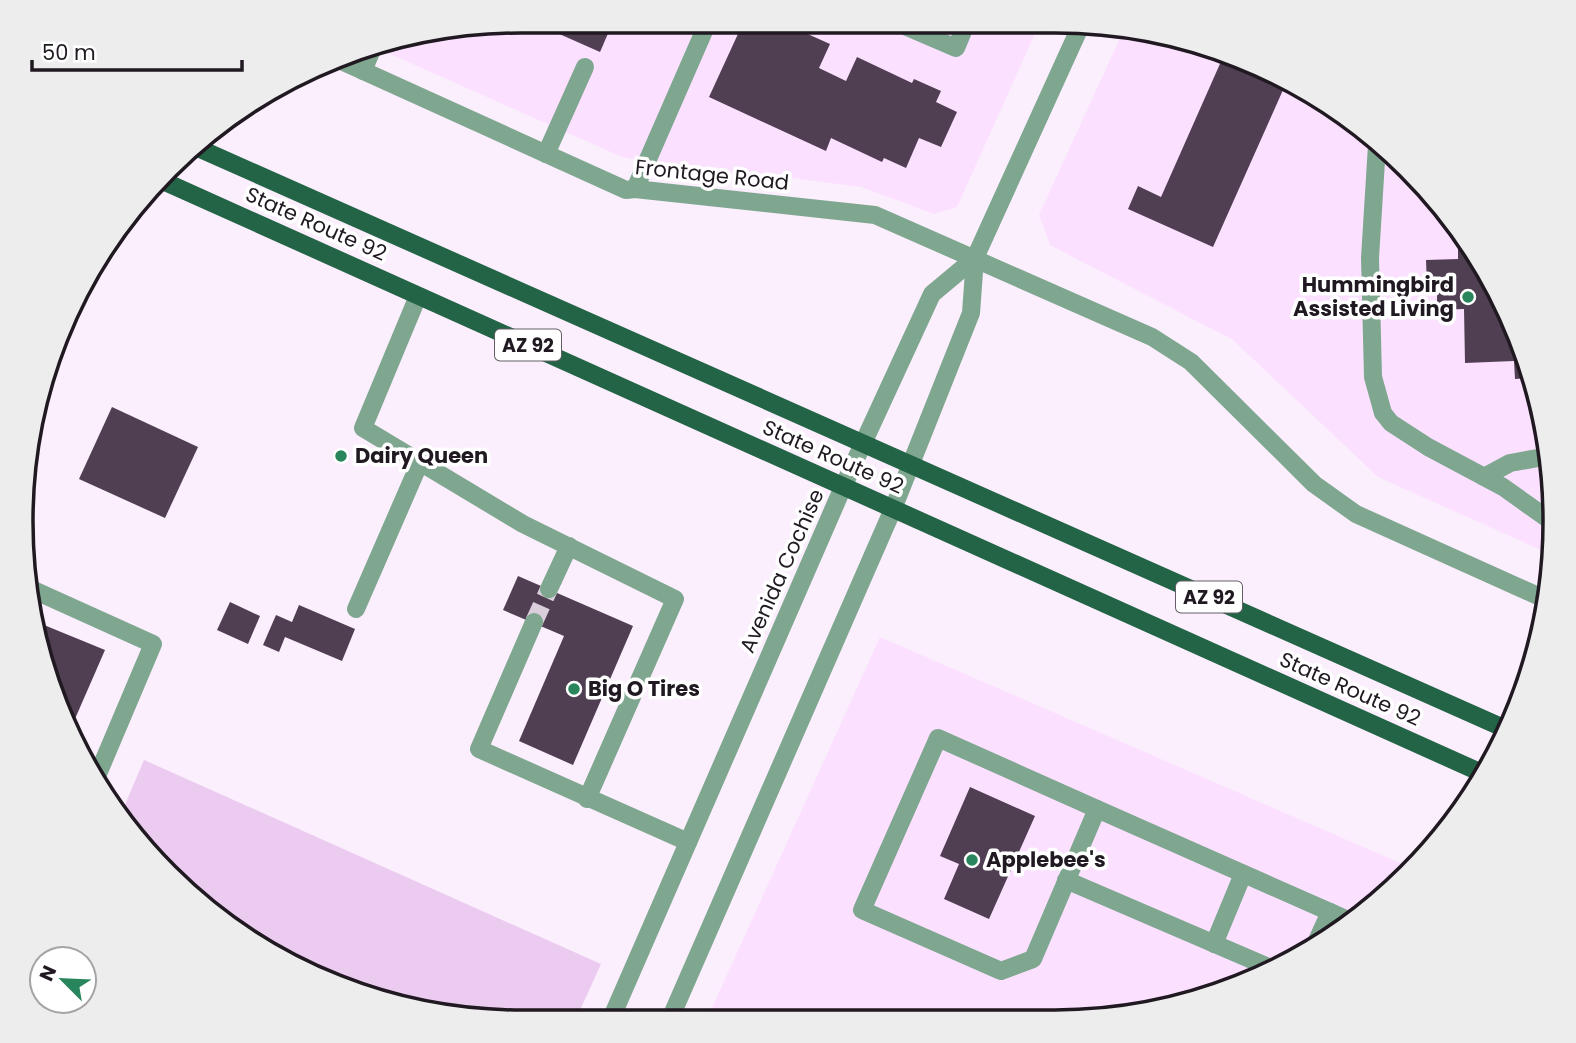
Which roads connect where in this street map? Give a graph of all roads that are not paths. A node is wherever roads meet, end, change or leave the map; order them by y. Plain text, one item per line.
1 (703, 33) edge
2 (921, 33) edge
3 (962, 33) edge
4 (1077, 34) edge
5 (369, 58) edge
6 (349, 65) edge
7 (584, 67) dead end
8 (363, 71) junction
9 (204, 151) edge
10 (546, 154) junction
11 (1376, 154) edge
12 (169, 184) edge
13 (635, 189) junction
14 (975, 258) junction
15 (418, 296) junction
16 (863, 443) junction
17 (1539, 458) edge
18 (420, 462) junction
19 (911, 465) junction
20 (1484, 477) junction
21 (843, 487) junction
22 (893, 509) junction
23 (1543, 515) edge
24 (569, 546) junction
25 (549, 589) tunnel mouth
26 (38, 592) edge
27 (1537, 596) edge
28 (356, 609) dead end
29 (534, 622) tunnel mouth
30 (1498, 725) edge
31 (100, 768) edge
32 (1475, 770) edge
33 (587, 799) junction
34 (1097, 809) junction
35 (688, 842) junction
36 (1243, 874) junction
37 (1066, 880) junction
38 (1330, 912) junction
39 (1341, 917) edge
40 (1322, 930) edge
41 (1214, 944) junction
42 (1260, 964) edge
43 (615, 1010) edge
44 (674, 1010) edge

1 - 13 street
2 - 3 street
4 - 14 street
5 - 8 street
6 - 8 street, Frontage Road
7 - 10 street
8 - 10 street, Frontage Road
9 - 16 main road, State Route 92 / AZ 92
10 - 13 street, Frontage Road
11 - 20 street
12 - 15 main road, State Route 92 / AZ 92
13 - 14 street, Frontage Road
14 - 16 street, Avenida Cochise
14 - 19 street
14 - 27 street, Frontage Road
15 - 18 street
15 - 21 main road, State Route 92 / AZ 92
16 - 19 main road, State Route 92 / AZ 92
16 - 21 street, Avenida Cochise
17 - 20 street
18 - 24 street
18 - 28 street
19 - 22 street
19 - 30 main road, State Route 92 / AZ 92
20 - 23 street
21 - 22 main road, State Route 92 / AZ 92
21 - 35 street, Avenida Cochise
22 - 32 main road, State Route 92 / AZ 92
22 - 44 street
24 - 25 street
24 - 33 street
26 - 31 street
29 - 33 street
33 - 35 street
34 - 36 street
34 - 37 street
34 - 37 street
35 - 43 street, Avenida Cochise
36 - 38 street
36 - 41 street
37 - 41 street
38 - 39 street
38 - 40 street
41 - 42 street

